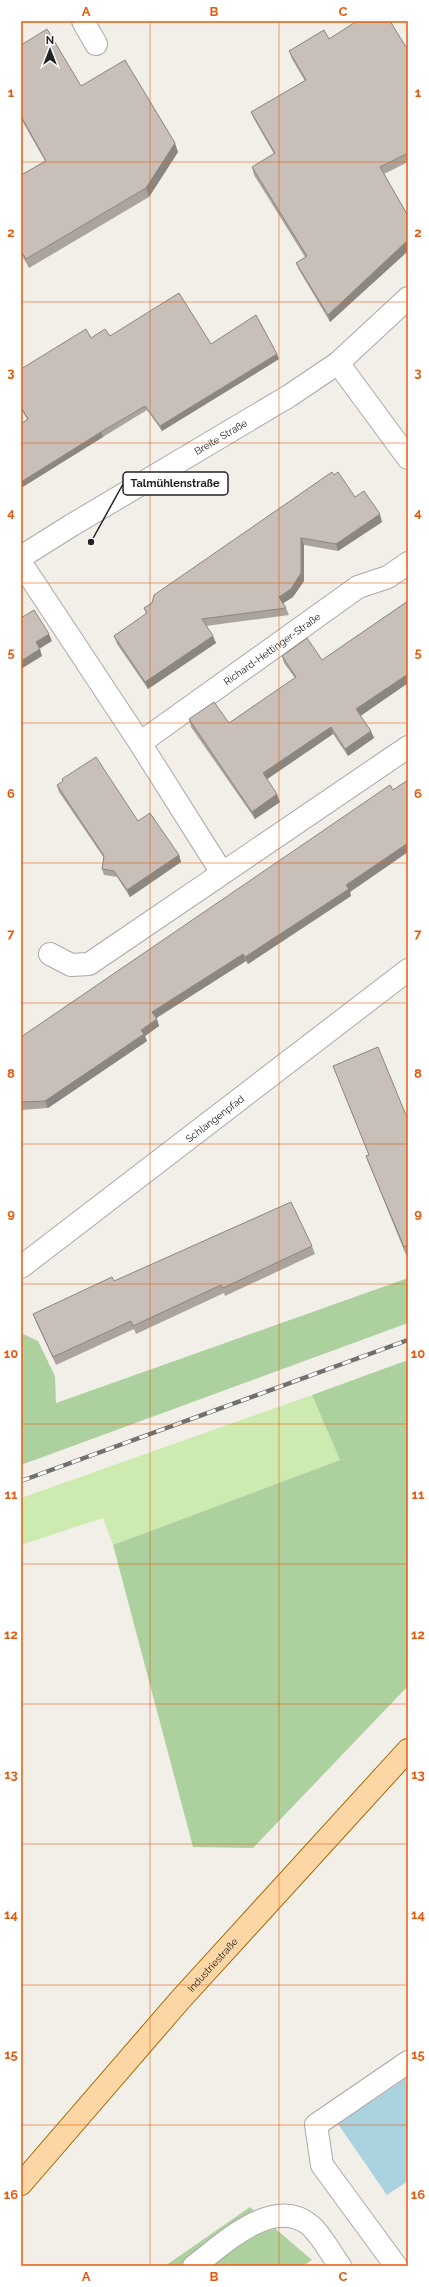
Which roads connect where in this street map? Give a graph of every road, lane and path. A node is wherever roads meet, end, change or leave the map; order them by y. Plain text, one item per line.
1 (83, 21) edge
2 (96, 44) dead end
3 (408, 298) edge
4 (338, 363) junction
5 (408, 458) edge
6 (21, 557) edge
7 (21, 563) edge
8 (408, 563) edge
9 (140, 743) junction
10 (408, 747) edge
11 (222, 873) junction
12 (50, 954) dead end
13 (408, 970) edge
14 (21, 1267) edge
15 (408, 1750) edge
16 (408, 2062) edge
17 (21, 2184) edge
18 (194, 2266) edge
19 (340, 2266) edge
20 (396, 2266) edge

1 - 2 street
3 - 4 street, Breite Straße
4 - 5 street
4 - 6 street, Breite Straße
7 - 9 street
8 - 9 street, Richard-Hettinger-Straße
9 - 11 street
10 - 11 street
11 - 12 street
13 - 14 street, Schlangenpfad
15 - 17 main road, Industriestraße
16 - 20 street
18 - 19 street

